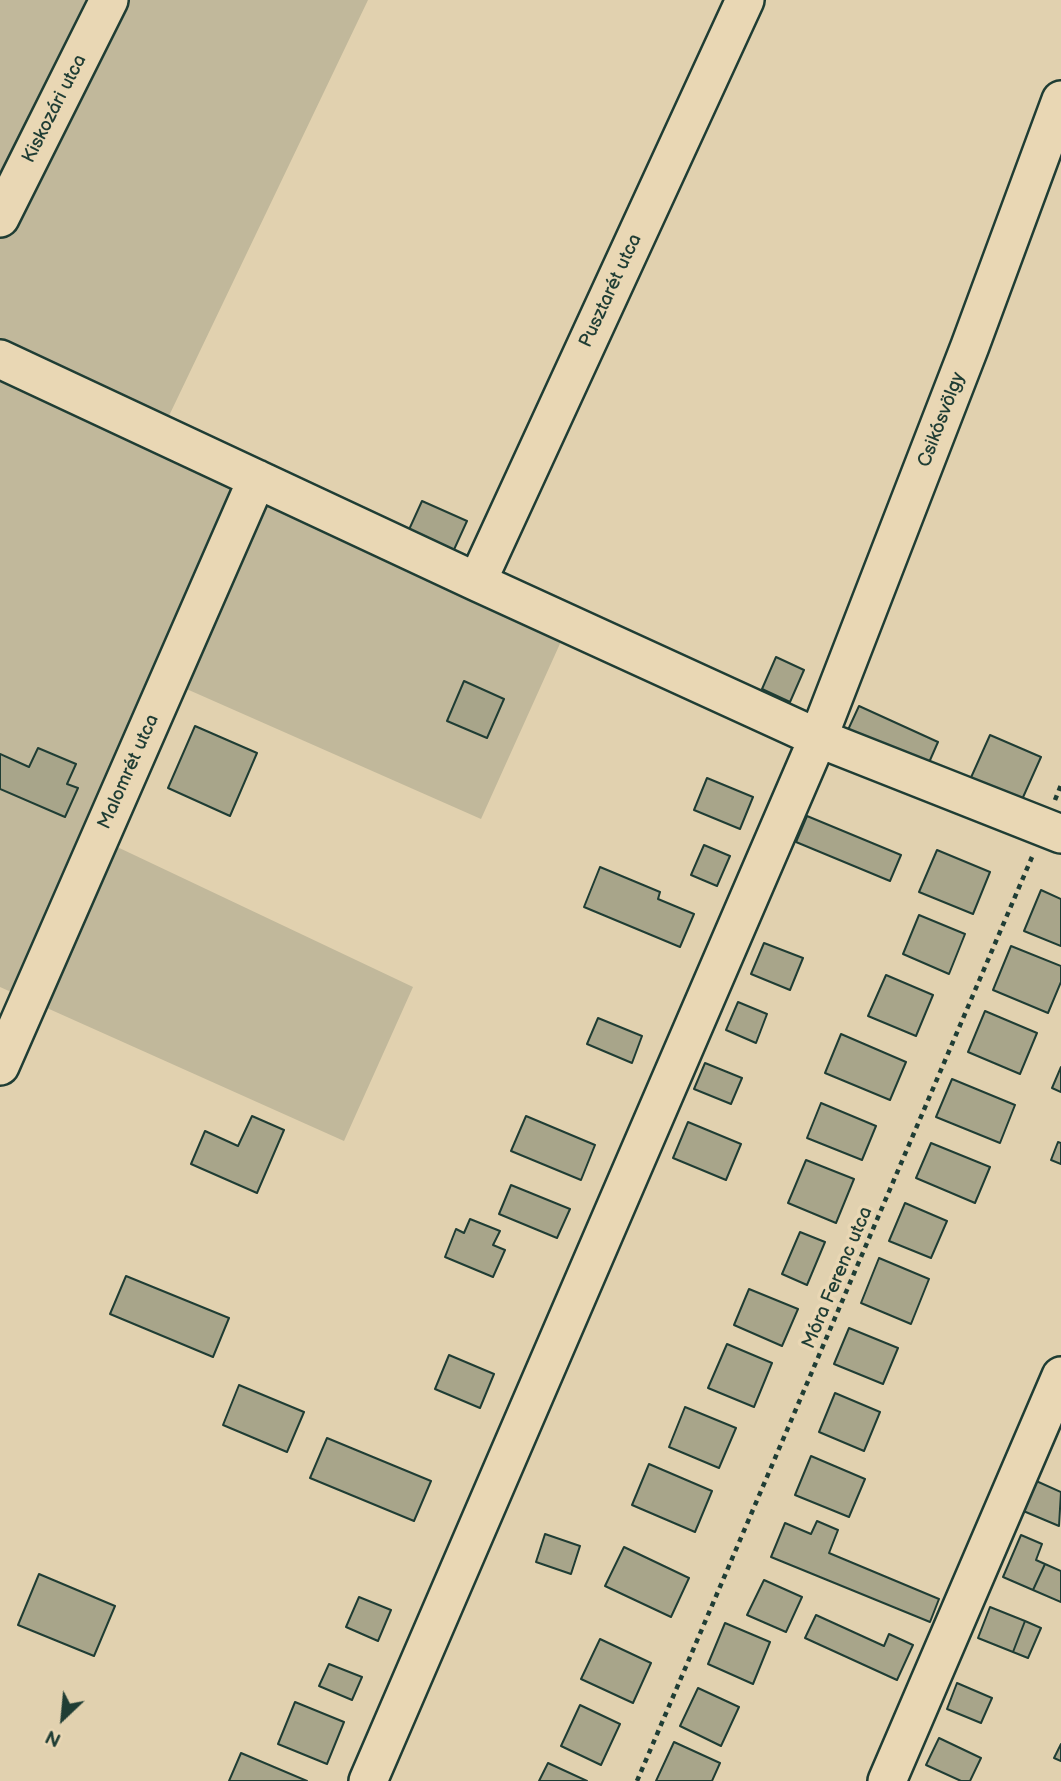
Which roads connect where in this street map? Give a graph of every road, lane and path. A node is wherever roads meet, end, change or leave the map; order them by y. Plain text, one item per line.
1 (109, 0) edge
2 (745, 0) edge
3 (1061, 100) edge
4 (0, 218) edge
5 (0, 359) edge
6 (257, 479) junction
7 (477, 582) junction
8 (818, 738) junction
9 (1061, 785) edge
10 (1053, 830) edge
11 (0, 1066) edge
12 (1061, 1376) edge
13 (368, 1781) edge
14 (637, 1781) edge
15 (887, 1781) edge

1 - 4 street, Kiskozári utca
2 - 7 street, Pusztarét utca
3 - 8 street, Csikósvölgy
5 - 6 street
6 - 7 street
6 - 11 street, Malomrét utca
7 - 8 street
8 - 10 street
8 - 13 street, Csikósvölgy
9 - 10 path, Móra Ferenc utca
10 - 14 path, Móra Ferenc utca
12 - 15 street

